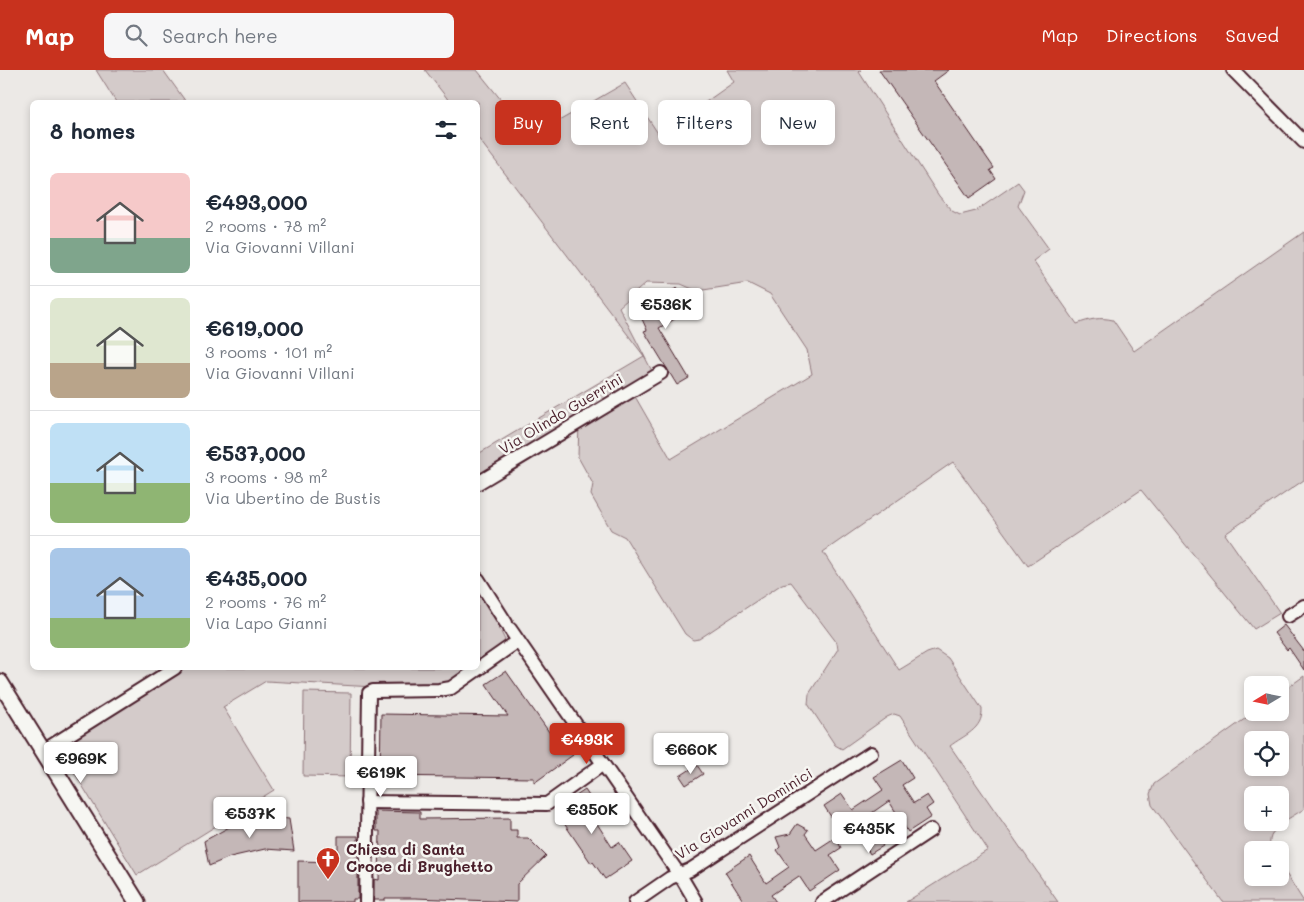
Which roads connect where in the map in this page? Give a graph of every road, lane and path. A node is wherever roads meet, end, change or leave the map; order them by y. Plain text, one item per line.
1 (1233, 70) edge
2 (1304, 142) edge
3 (661, 373) dead end
4 (480, 482) edge
5 (480, 582) edge
6 (1304, 606) edge
7 (1288, 616) dead end
8 (518, 641) junction
9 (480, 667) edge
10 (172, 670) edge
11 (476, 670) edge
12 (0, 682) edge
13 (43, 751) junction
14 (871, 753) dead end
15 (603, 764) junction
16 (367, 802) junction
17 (931, 830) dead end
18 (680, 874) junction
19 (137, 902) edge
20 (366, 902) edge
21 (635, 902) edge
22 (696, 902) edge
23 (822, 902) edge

1 - 2 street
3 - 4 street, Via Olindo Guerrini
5 - 8 street
6 - 7 street
8 - 9 street
8 - 15 street
10 - 13 street
11 - 16 street
12 - 13 street
13 - 19 street
14 - 18 street, Via Giovanni Dominici
15 - 16 street
15 - 18 street
16 - 20 street
17 - 23 street
18 - 21 street, Via Giovanni Dominici
18 - 22 street

